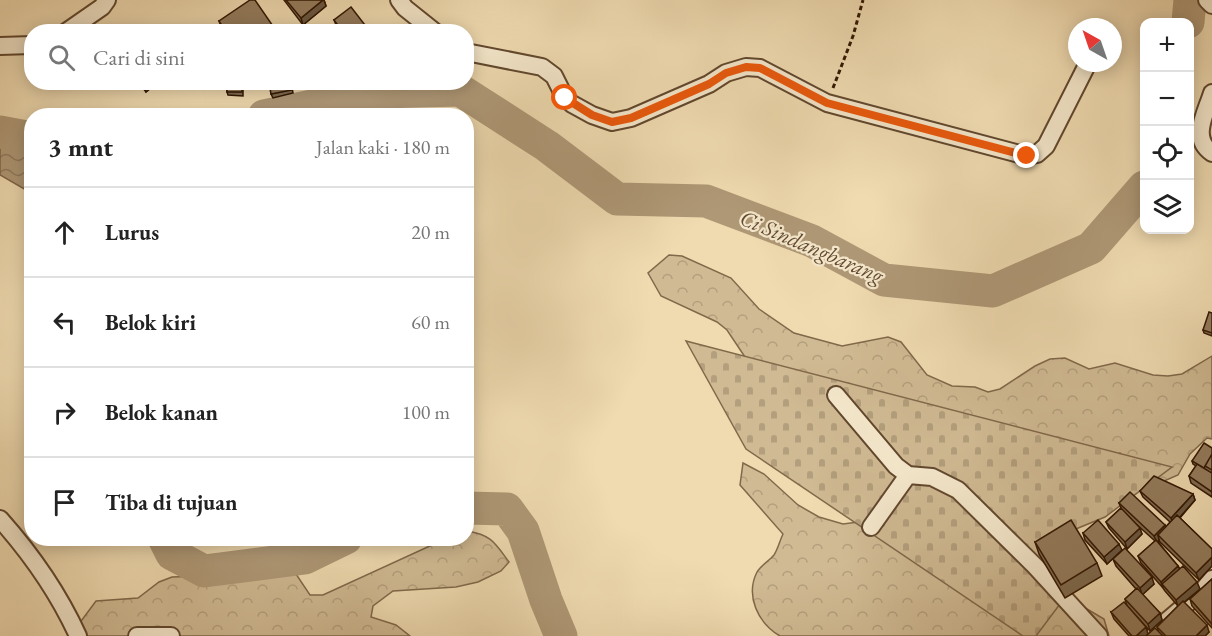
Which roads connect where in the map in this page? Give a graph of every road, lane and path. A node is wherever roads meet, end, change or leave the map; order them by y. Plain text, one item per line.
1 (107, 0) edge
2 (399, 0) edge
3 (863, 0) edge
4 (1207, 0) edge
5 (1212, 5) edge
6 (78, 24) edge
7 (425, 24) edge
8 (24, 45) edge
9 (0, 46) edge
10 (474, 54) edge
11 (1083, 72) edge
12 (1212, 93) edge
13 (827, 103) junction
14 (1212, 153) edge
15 (836, 395) dead end
16 (908, 475) junction
17 (0, 519) edge
18 (871, 527) dead end
19 (1212, 579) edge
20 (78, 636) edge
21 (137, 636) edge
22 (171, 636) edge
23 (1099, 636) edge
24 (1149, 636) edge

1 - 6 street
2 - 7 street
3 - 13 path
4 - 5 street
8 - 9 street
10 - 13 street
11 - 13 street
12 - 14 street
15 - 16 street
16 - 18 street
16 - 23 street
17 - 20 street
19 - 24 street
21 - 22 street

